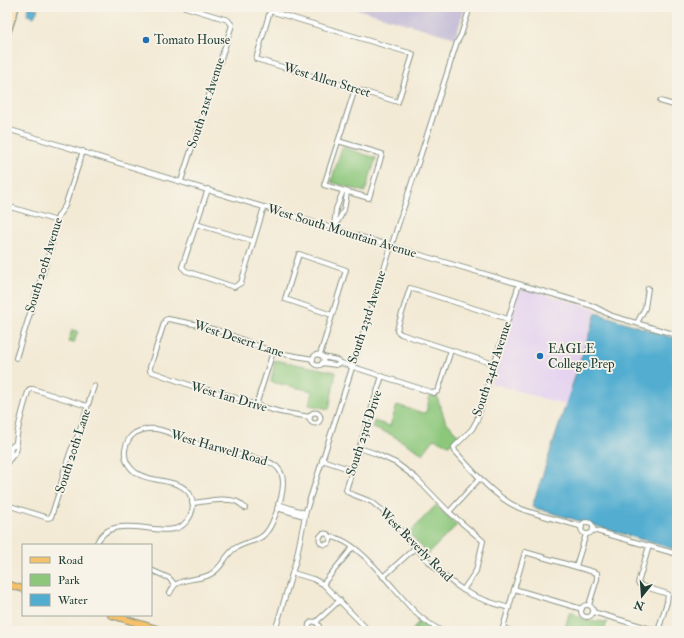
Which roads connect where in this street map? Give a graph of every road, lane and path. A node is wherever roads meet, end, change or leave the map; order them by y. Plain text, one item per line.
1 (16, 7) edge
2 (185, 7) edge
3 (470, 7) edge
4 (7, 34) edge
5 (355, 89) junction
6 (660, 101) dead end
7 (677, 106) edge
8 (7, 129) edge
9 (338, 141) junction
10 (83, 151) junction
11 (181, 181) junction
12 (208, 189) junction
13 (345, 192) junction
14 (7, 206) edge
15 (264, 207) junction
16 (57, 221) junction
17 (196, 224) junction
18 (334, 228) junction
19 (254, 242) junction
20 (390, 246) junction
21 (519, 284) junction
22 (648, 288) dead end
23 (332, 315) junction
24 (508, 319) junction
25 (637, 323) junction
26 (677, 335) edge
27 (451, 350) junction
28 (273, 352) junction
29 (321, 356) junction
30 (16, 358) dead end
31 (332, 358) junction
32 (312, 359) junction
33 (322, 363) junction
34 (341, 363) junction
35 (494, 364) junction
36 (330, 365) junction
37 (352, 366) junction
38 (150, 371) joint
39 (382, 376) junction
40 (94, 386) dead end
41 (256, 405) junction
42 (87, 406) junction
43 (310, 417) dead end
44 (359, 448) junction
45 (322, 460) junction
46 (7, 463) edge
47 (352, 470) junction
48 (480, 478) junction
49 (346, 490) joint
50 (192, 503) junction
51 (7, 505) edge
52 (278, 506) junction
53 (246, 508) dead end
54 (449, 512) junction
55 (305, 514) junction
56 (582, 526) junction
57 (593, 530) junction
58 (586, 534) junction
59 (331, 537) dead end
60 (96, 544) edge
61 (649, 546) junction
62 (353, 547) junction
63 (416, 547) junction
64 (677, 554) edge
65 (576, 566) junction
66 (152, 570) edge
67 (293, 572) junction
68 (383, 578) junction
69 (7, 584) edge
70 (323, 584) junction
71 (175, 585) junction
72 (22, 588) edge
73 (514, 589) junction
74 (463, 590) junction
75 (170, 593) dead end
76 (340, 600) junction
77 (589, 605) junction
78 (509, 608) junction
79 (582, 609) junction
80 (593, 612) junction
81 (114, 616) edge
82 (316, 622) junction
83 (502, 630) edge
84 (164, 631) edge
85 (275, 631) edge
86 (310, 631) edge
87 (318, 631) edge
88 (369, 631) edge
89 (441, 631) edge
90 (512, 631) edge
91 (658, 631) edge

1 - 4 main road
2 - 11 street, South 21st Avenue
3 - 20 street, South 23rd Avenue
5 - 5 street, West Allen Street
5 - 9 street
6 - 7 street
8 - 10 street, West South Mountain Avenue
9 - 13 street
9 - 13 street
10 - 11 street, West South Mountain Avenue
10 - 16 street, South 20th Avenue
11 - 12 street, West South Mountain Avenue
12 - 15 street, West South Mountain Avenue
12 - 17 street
13 - 18 street
13 - 18 street
14 - 16 street
15 - 18 street, West South Mountain Avenue
15 - 19 street
16 - 30 street, South 20th Avenue
17 - 19 street
17 - 19 street
18 - 20 street, West South Mountain Avenue
20 - 21 street, West South Mountain Avenue
20 - 37 street, South 23rd Avenue
21 - 24 street, South 24th Avenue
21 - 25 street, West South Mountain Avenue
22 - 25 street
23 - 23 street
23 - 29 street
24 - 27 street
24 - 35 street, South 24th Avenue
25 - 26 street, West South Mountain Avenue
27 - 35 street
27 - 39 street
28 - 32 street, West Desert Lane
28 - 38 street, West Desert Lane
28 - 41 street
29 - 31 street
29 - 32 street
29 - 33 street
31 - 34 street
31 - 36 street
32 - 33 street
33 - 36 street
34 - 36 street
34 - 37 street
35 - 48 street, South 24th Avenue
37 - 39 street
37 - 45 street, South 23rd Avenue
38 - 41 street, West Ian Drive
39 - 44 street, South 23rd Drive
40 - 42 street, South 20th Lane
41 - 43 street, West Ian Drive
42 - 46 street
42 - 51 street, South 20th Lane
44 - 47 street, South 23rd Drive
44 - 54 street
45 - 47 street
45 - 55 street, South 23rd Avenue
47 - 49 street, South 23rd Drive
48 - 54 street
48 - 56 street
49 - 63 street, West Beverly Road
50 - 52 street, West Harwell Road
50 - 53 street
50 - 60 street
52 - 55 street
52 - 71 street
54 - 74 street
55 - 67 street, South 23rd Avenue
56 - 57 street
56 - 58 street
57 - 58 street
57 - 61 street
58 - 65 street
59 - 62 street
61 - 64 street
61 - 91 street
62 - 68 street
62 - 70 street
63 - 68 street
63 - 74 street, West Beverly Road
65 - 73 street
65 - 77 street
66 - 71 street
67 - 70 street
67 - 85 street, South 23rd Avenue
68 - 89 street
69 - 72 main road
70 - 76 street
71 - 75 street
73 - 78 street
73 - 79 street
74 - 78 street, West Beverly Road
76 - 82 street
76 - 88 street
77 - 79 street
77 - 80 street
78 - 83 street
79 - 80 street
80 - 91 street
81 - 84 main road
82 - 86 street
82 - 87 street
83 - 90 street

